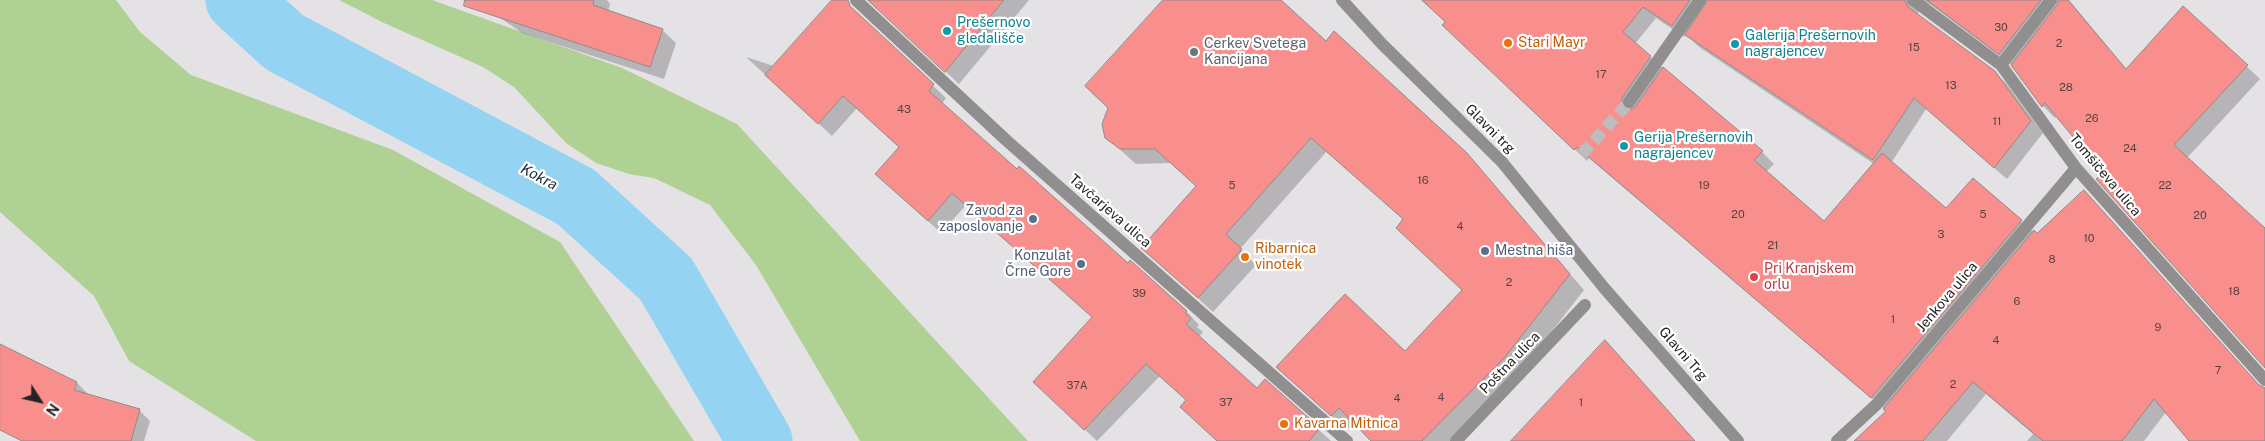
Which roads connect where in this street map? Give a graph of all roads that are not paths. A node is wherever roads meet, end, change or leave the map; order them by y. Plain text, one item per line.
1 (856, 0) edge
2 (1342, 0) edge
3 (1700, 0) edge
4 (1913, 0) edge
5 (2051, 0) edge
6 (2001, 65) junction
7 (1629, 102) tunnel mouth
8 (2076, 168) junction
9 (1605, 289) joint
10 (1585, 306) dead end
11 (2265, 380) edge
12 (1346, 441) edge
13 (1456, 441) edge
14 (1738, 441) edge
15 (1837, 441) edge

1 - 12 street, Tavčarjeva ulica
2 - 9 street, Glavni trg
3 - 7 street
4 - 6 street, Tomšičeva ulica
5 - 6 street
6 - 8 street, Tomšičeva ulica
8 - 11 street, Tomšičeva ulica
8 - 15 street, Jenkova ulica
9 - 14 street, Glavni Trg
10 - 13 street, Poštna ulica

